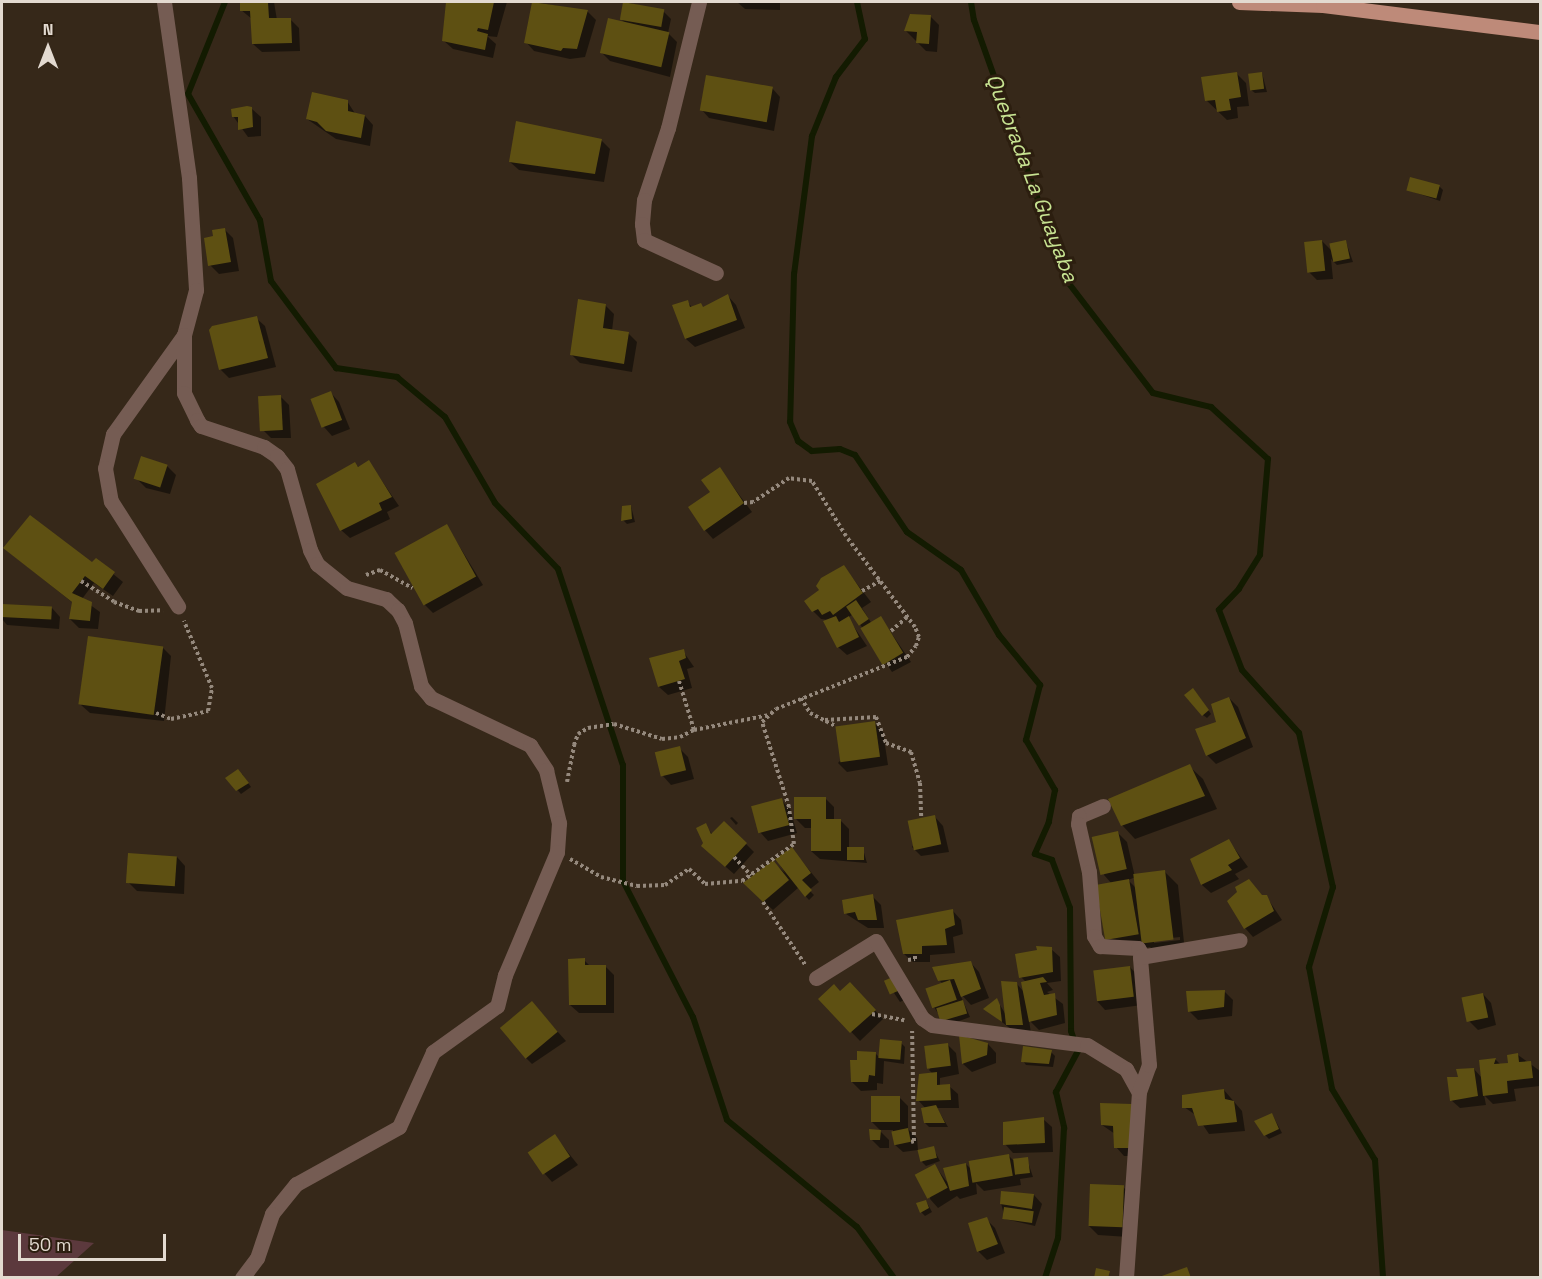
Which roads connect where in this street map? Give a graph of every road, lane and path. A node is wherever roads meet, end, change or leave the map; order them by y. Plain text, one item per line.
1 (164, 2) edge
2 (699, 2) edge
3 (1239, 2) edge
4 (1540, 32) edge
5 (716, 273) dead end
6 (184, 335) junction
7 (744, 503) dead end
8 (81, 581) dead end
9 (880, 581) junction
10 (862, 591) dead end
11 (178, 606) junction
12 (907, 617) junction
13 (891, 631) dead end
14 (679, 681) dead end
15 (801, 699) junction
16 (156, 713) dead end
17 (770, 715) junction
18 (825, 720) junction
19 (835, 726) dead end
20 (694, 730) junction
21 (1103, 806) dead end
22 (558, 809) junction
23 (921, 817) dead end
24 (557, 852) junction
25 (734, 856) dead end
26 (751, 875) junction
27 (763, 902) dead end
28 (1240, 940) dead end
29 (1143, 956) junction
30 (816, 978) joint
31 (912, 1022) dead end
32 (1139, 1092) junction
33 (911, 1142) dead end
34 (242, 1278) edge
35 (1126, 1278) edge

1 - 6 street
2 - 5 street
3 - 4 main road
6 - 11 street
6 - 22 street
7 - 9 path
8 - 11 path
9 - 10 path
9 - 12 path
11 - 16 path
12 - 13 path
12 - 15 path
14 - 20 path
15 - 17 path
15 - 18 path
17 - 20 path
17 - 26 path
18 - 19 path
18 - 23 path
20 - 22 path
21 - 29 street
22 - 24 street
24 - 26 path
24 - 34 street
25 - 26 path
27 - 30 path
28 - 29 street
29 - 32 street
30 - 32 street
31 - 33 path
32 - 35 street

